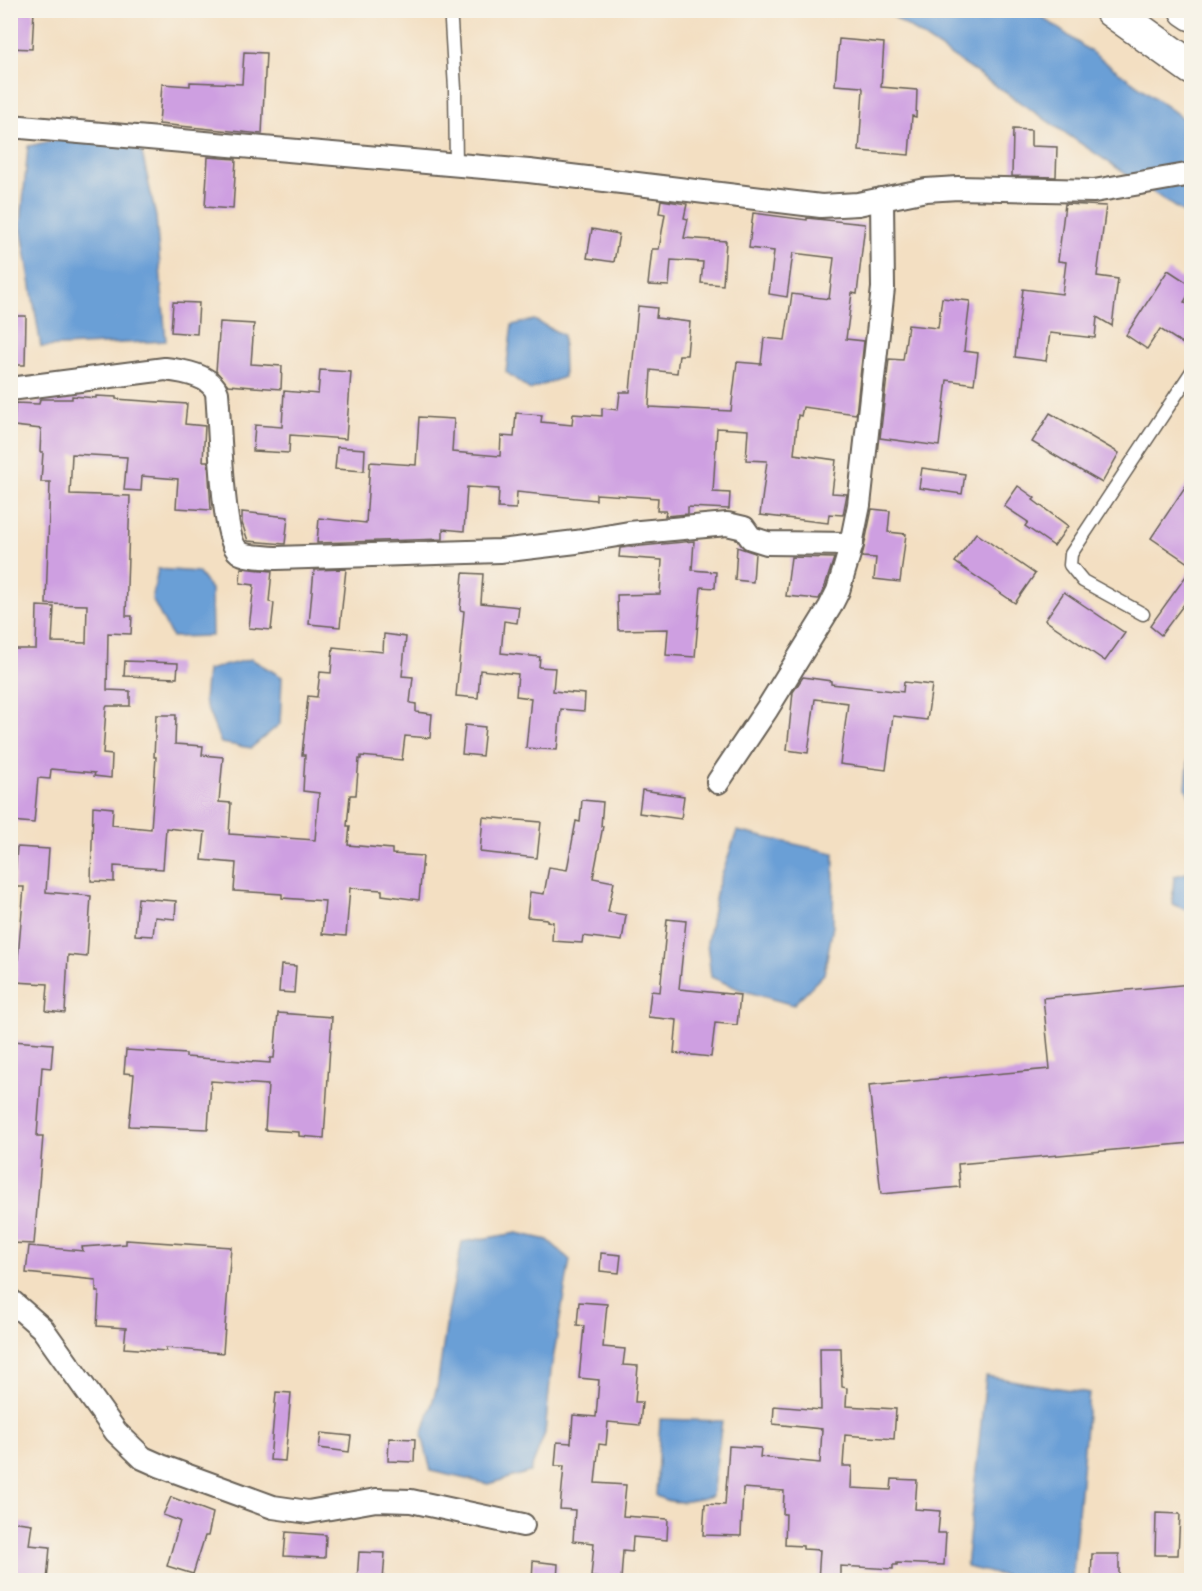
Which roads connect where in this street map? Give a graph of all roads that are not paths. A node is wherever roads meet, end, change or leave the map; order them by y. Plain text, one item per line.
1 (1111, 10) edge
2 (1186, 10) edge
3 (1191, 14) edge
4 (451, 22) dead end
5 (1191, 68) edge
6 (10, 126) edge
7 (456, 164) junction
8 (1191, 174) edge
9 (882, 199) junction
10 (1191, 371) edge
11 (10, 389) edge
12 (852, 544) junction
13 (1143, 614) dead end
14 (718, 782) dead end
15 (10, 1300) edge
16 (523, 1525) dead end

1 - 5 highway
2 - 3 highway
4 - 7 lane
6 - 7 street
7 - 9 street
8 - 9 street
9 - 12 street
10 - 13 lane
11 - 12 street
12 - 14 street
15 - 16 street

